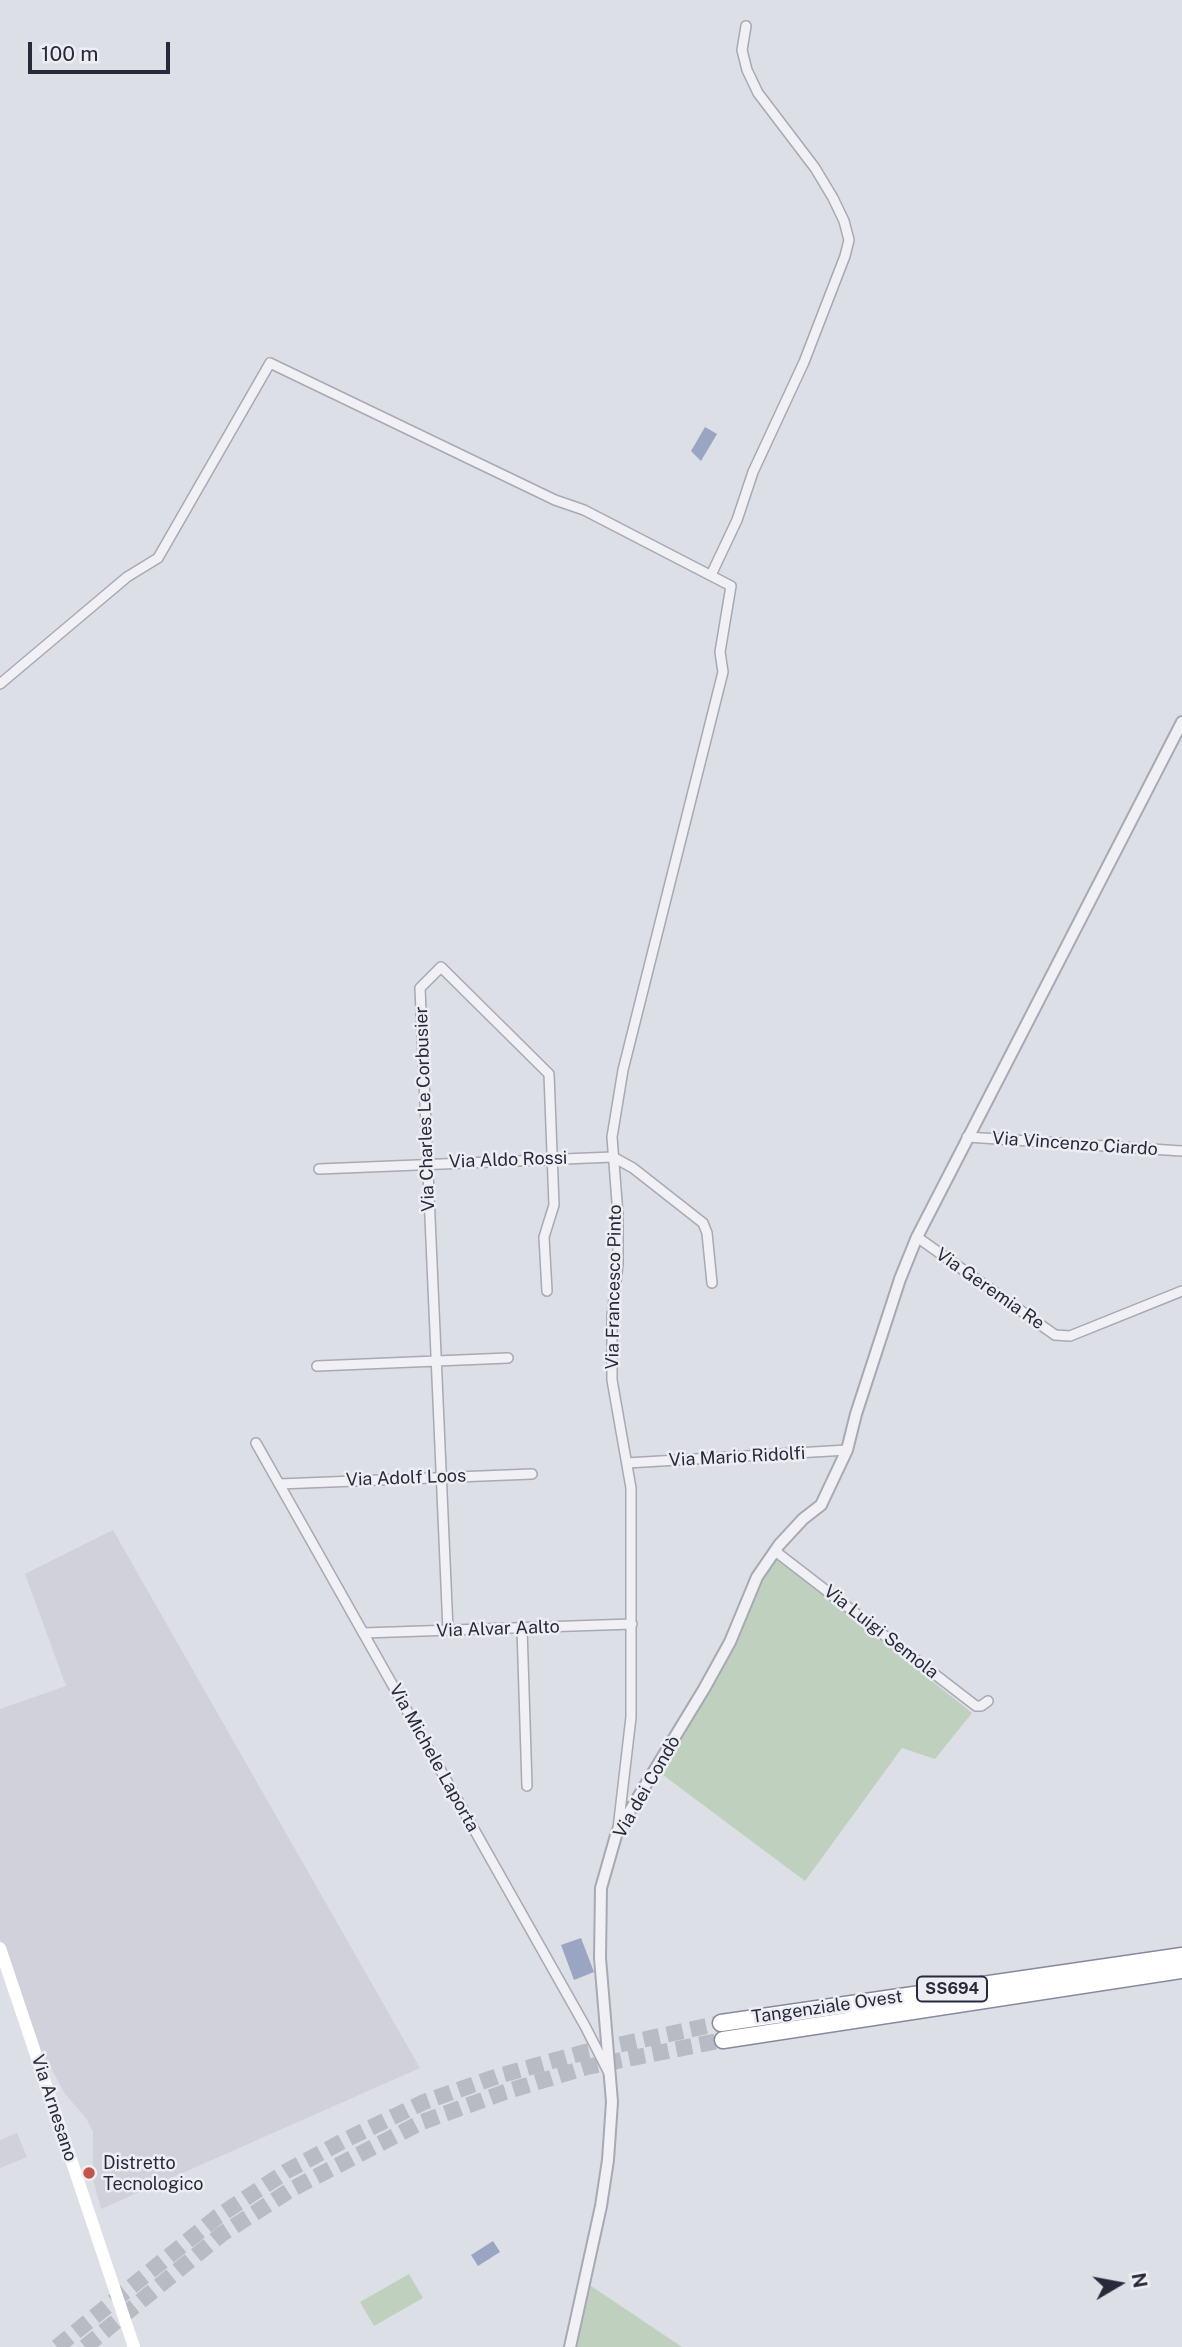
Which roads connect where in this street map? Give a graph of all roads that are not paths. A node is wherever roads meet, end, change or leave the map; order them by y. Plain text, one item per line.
1 (746, 26) dead end
2 (711, 575) junction
3 (0, 684) edge
4 (1182, 722) edge
5 (967, 1137) junction
6 (1182, 1151) edge
7 (613, 1157) junction
8 (552, 1158) junction
9 (428, 1164) junction
10 (319, 1169) dead end
11 (918, 1237) junction
12 (712, 1283) dead end
13 (547, 1291) dead end
14 (1182, 1292) edge
15 (508, 1358) dead end
16 (436, 1361) junction
17 (317, 1366) dead end
18 (257, 1443) dead end
19 (847, 1450) junction
20 (627, 1463) junction
21 (532, 1474) dead end
22 (441, 1477) junction
23 (279, 1484) junction
24 (775, 1551) junction
25 (632, 1624) junction
26 (522, 1628) junction
27 (448, 1630) junction
28 (363, 1633) junction
29 (988, 1701) dead end
30 (527, 1786) dead end
31 (617, 1832) junction
32 (0, 1948) edge
33 (1182, 1956) edge
34 (1182, 1970) edge
35 (721, 2023) tunnel mouth
36 (723, 2040) tunnel mouth
37 (610, 2074) junction
38 (134, 2347) edge
39 (570, 2347) edge

1 - 2 street
2 - 3 street
2 - 7 street, Via Francesco Pinto
4 - 5 street, Via dei Condò
5 - 6 street, Via Vincenzo Ciardo
5 - 11 street, Via dei Condò
7 - 8 street, Via Aldo Rossi
7 - 12 street
7 - 20 street, Via Francesco Pinto
8 - 9 street, Via Aldo Rossi
8 - 9 street, Via Charles Le Corbusier
8 - 13 street, Via Charles Le Corbusier
9 - 10 street, Via Aldo Rossi
9 - 16 street, Via Charles Le Corbusier
11 - 14 street, Via Geremia Re
11 - 19 street, Via dei Condò
15 - 16 street
16 - 17 street
16 - 22 street, Via Charles Le Corbusier
18 - 23 street, Via Michele Laporta
19 - 20 street, Via Mario Ridolfi
19 - 24 street, Via dei Condò
20 - 25 street, Via Francesco Pinto
21 - 22 street, Via Adolf Loos
22 - 23 street, Via Adolf Loos
22 - 27 street, Via Charles Le Corbusier
23 - 28 street, Via Michele Laporta
24 - 29 street, Via Luigi Semola
24 - 31 street, Via dei Condò
25 - 26 street, Via Alvar Aalto
25 - 31 street, Via Francesco Pinto
26 - 27 street, Via Alvar Aalto
26 - 30 street
27 - 28 street, Via Alvar Aalto
28 - 37 street, Via Michele Laporta
31 - 37 street, Via dei Condò
32 - 38 main road, Via Arnesano
33 - 35 highway, Tangenziale Ovest / SS694
34 - 36 highway, Tangenziale Ovest / SS694
37 - 39 street, Via dei Condò

